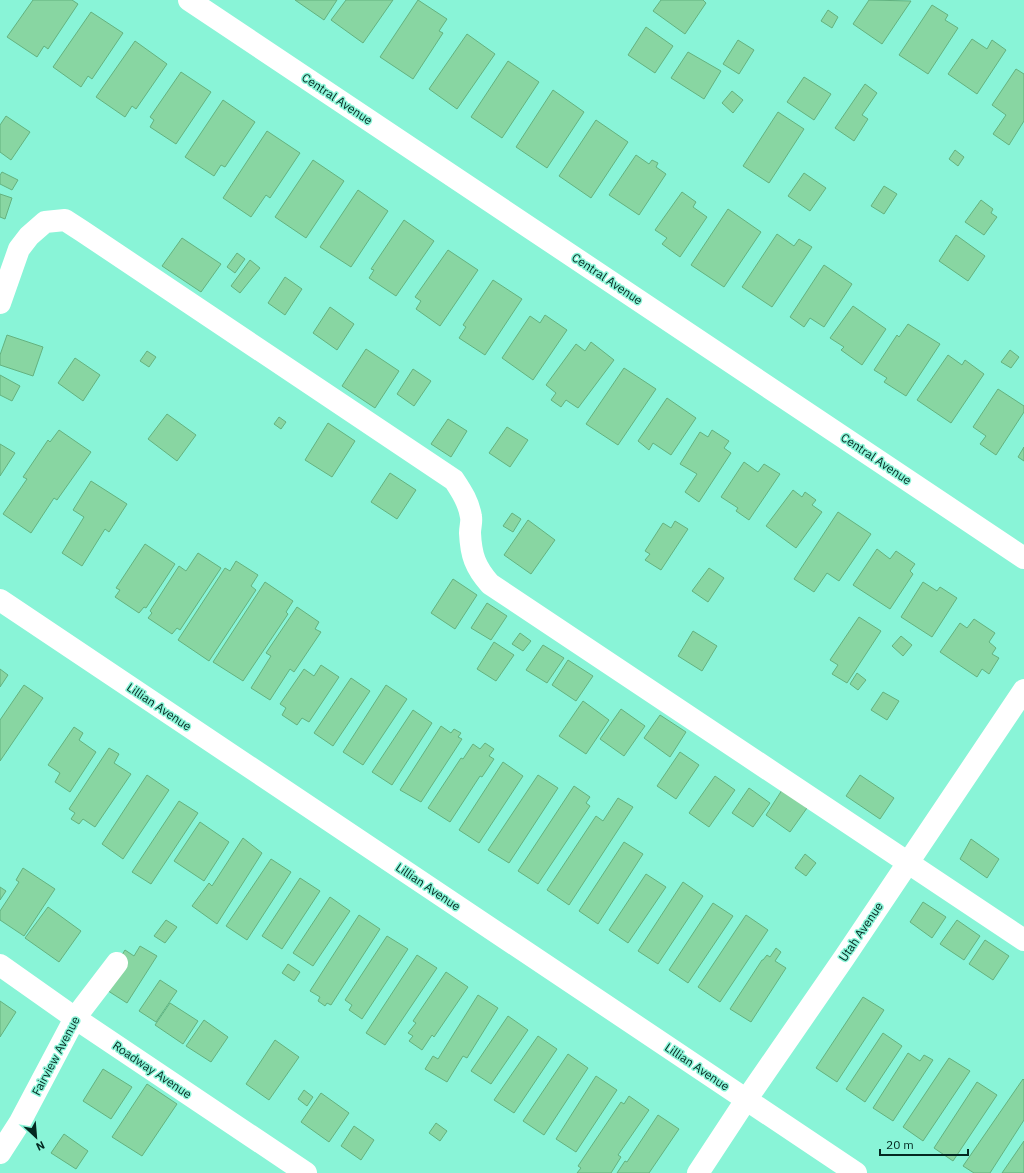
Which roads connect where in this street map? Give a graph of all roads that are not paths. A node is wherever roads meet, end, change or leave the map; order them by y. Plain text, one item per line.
1 (189, 0) edge
2 (0, 302) edge
3 (1024, 558) edge
4 (0, 600) edge
5 (1024, 690) edge
6 (908, 862) junction
7 (1024, 940) edge
8 (117, 963) dead end
9 (0, 965) edge
10 (75, 1018) junction
11 (746, 1100) junction
12 (0, 1153) edge
13 (306, 1173) edge
14 (698, 1173) edge
15 (856, 1173) edge

1 - 3 street, Central Avenue
2 - 6 street
4 - 11 street, Lillian Avenue
5 - 6 street, Utah Avenue
6 - 7 street
6 - 11 street, Utah Avenue
8 - 10 street, Fairview Avenue
9 - 10 street, Roadway Avenue
10 - 12 street, Fairview Avenue
10 - 13 street, Roadway Avenue
11 - 14 street, Utah Avenue
11 - 15 street, Lillian Avenue

